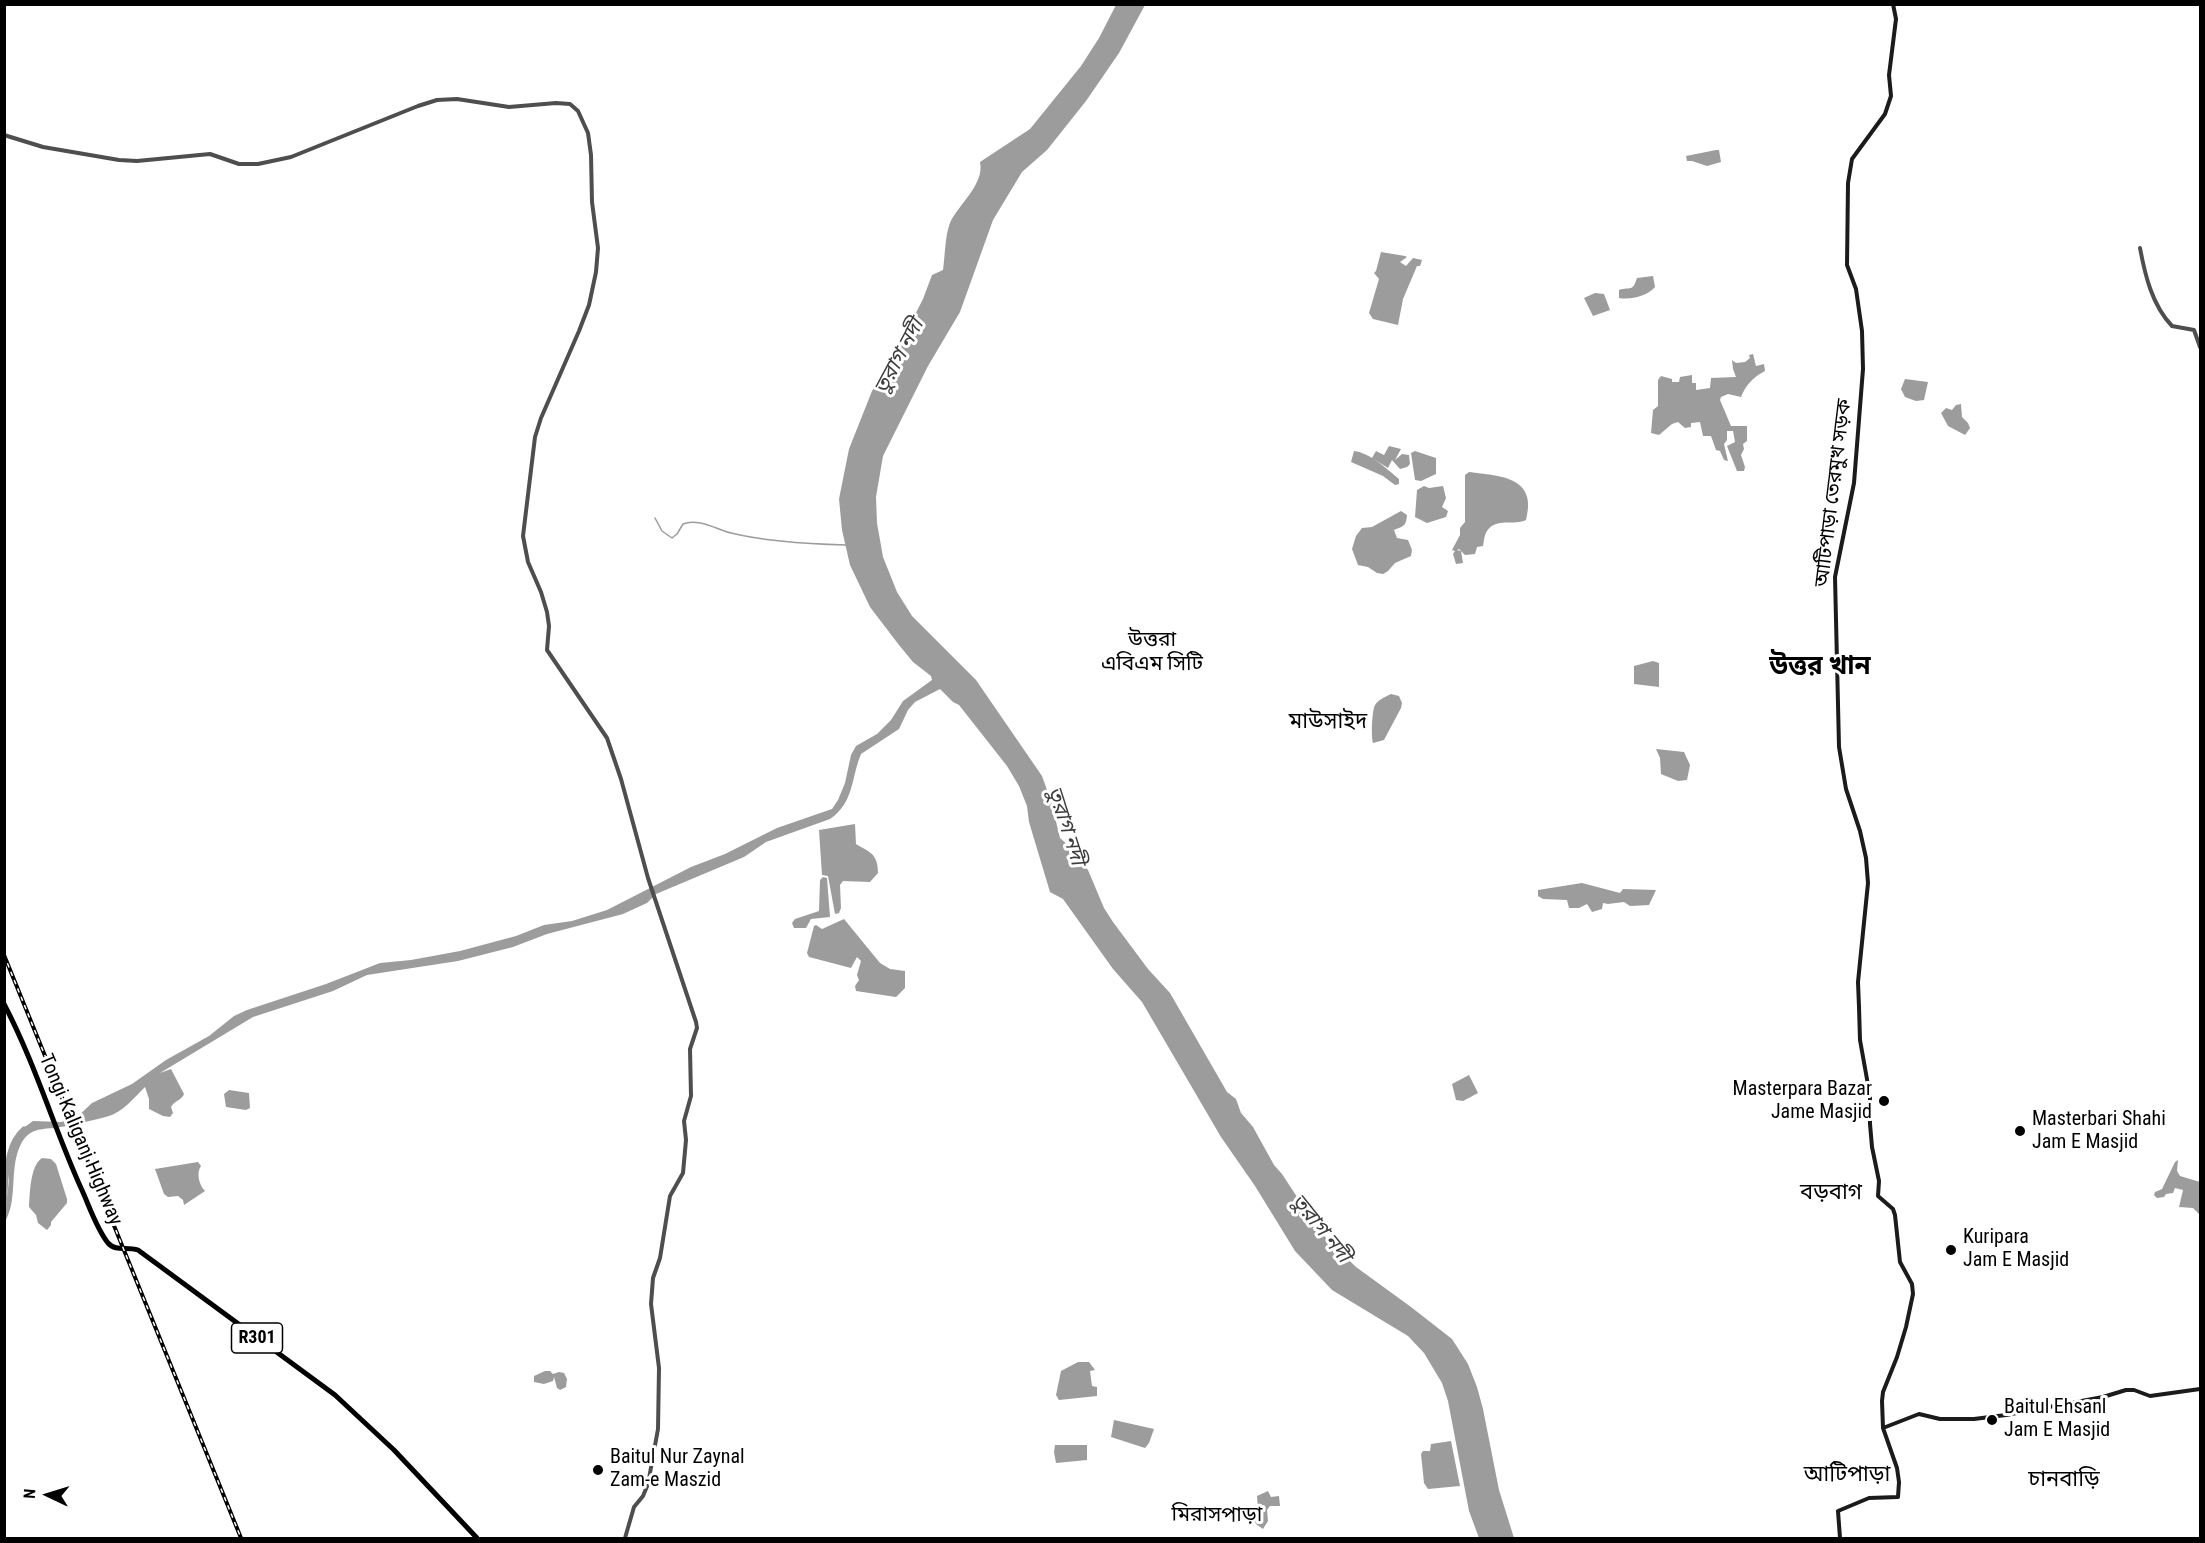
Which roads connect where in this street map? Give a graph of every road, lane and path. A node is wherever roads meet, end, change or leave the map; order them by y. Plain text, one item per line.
1 (1893, 4) edge
2 (4, 135) edge
3 (2140, 248) dead end
4 (2200, 347) edge
5 (4, 1004) edge
6 (2200, 1389) edge
7 (1883, 1428) junction
8 (477, 1539) edge
9 (625, 1539) edge
10 (1840, 1539) edge

1 - 7 main road, আটিপাড়া তেরমুখ সড়ক
2 - 9 street
3 - 4 street
5 - 8 main road, Tongi Kaliganj Highway / R301
6 - 7 main road
7 - 10 main road, আটিপাড়া তেরমুখ সড়ক

